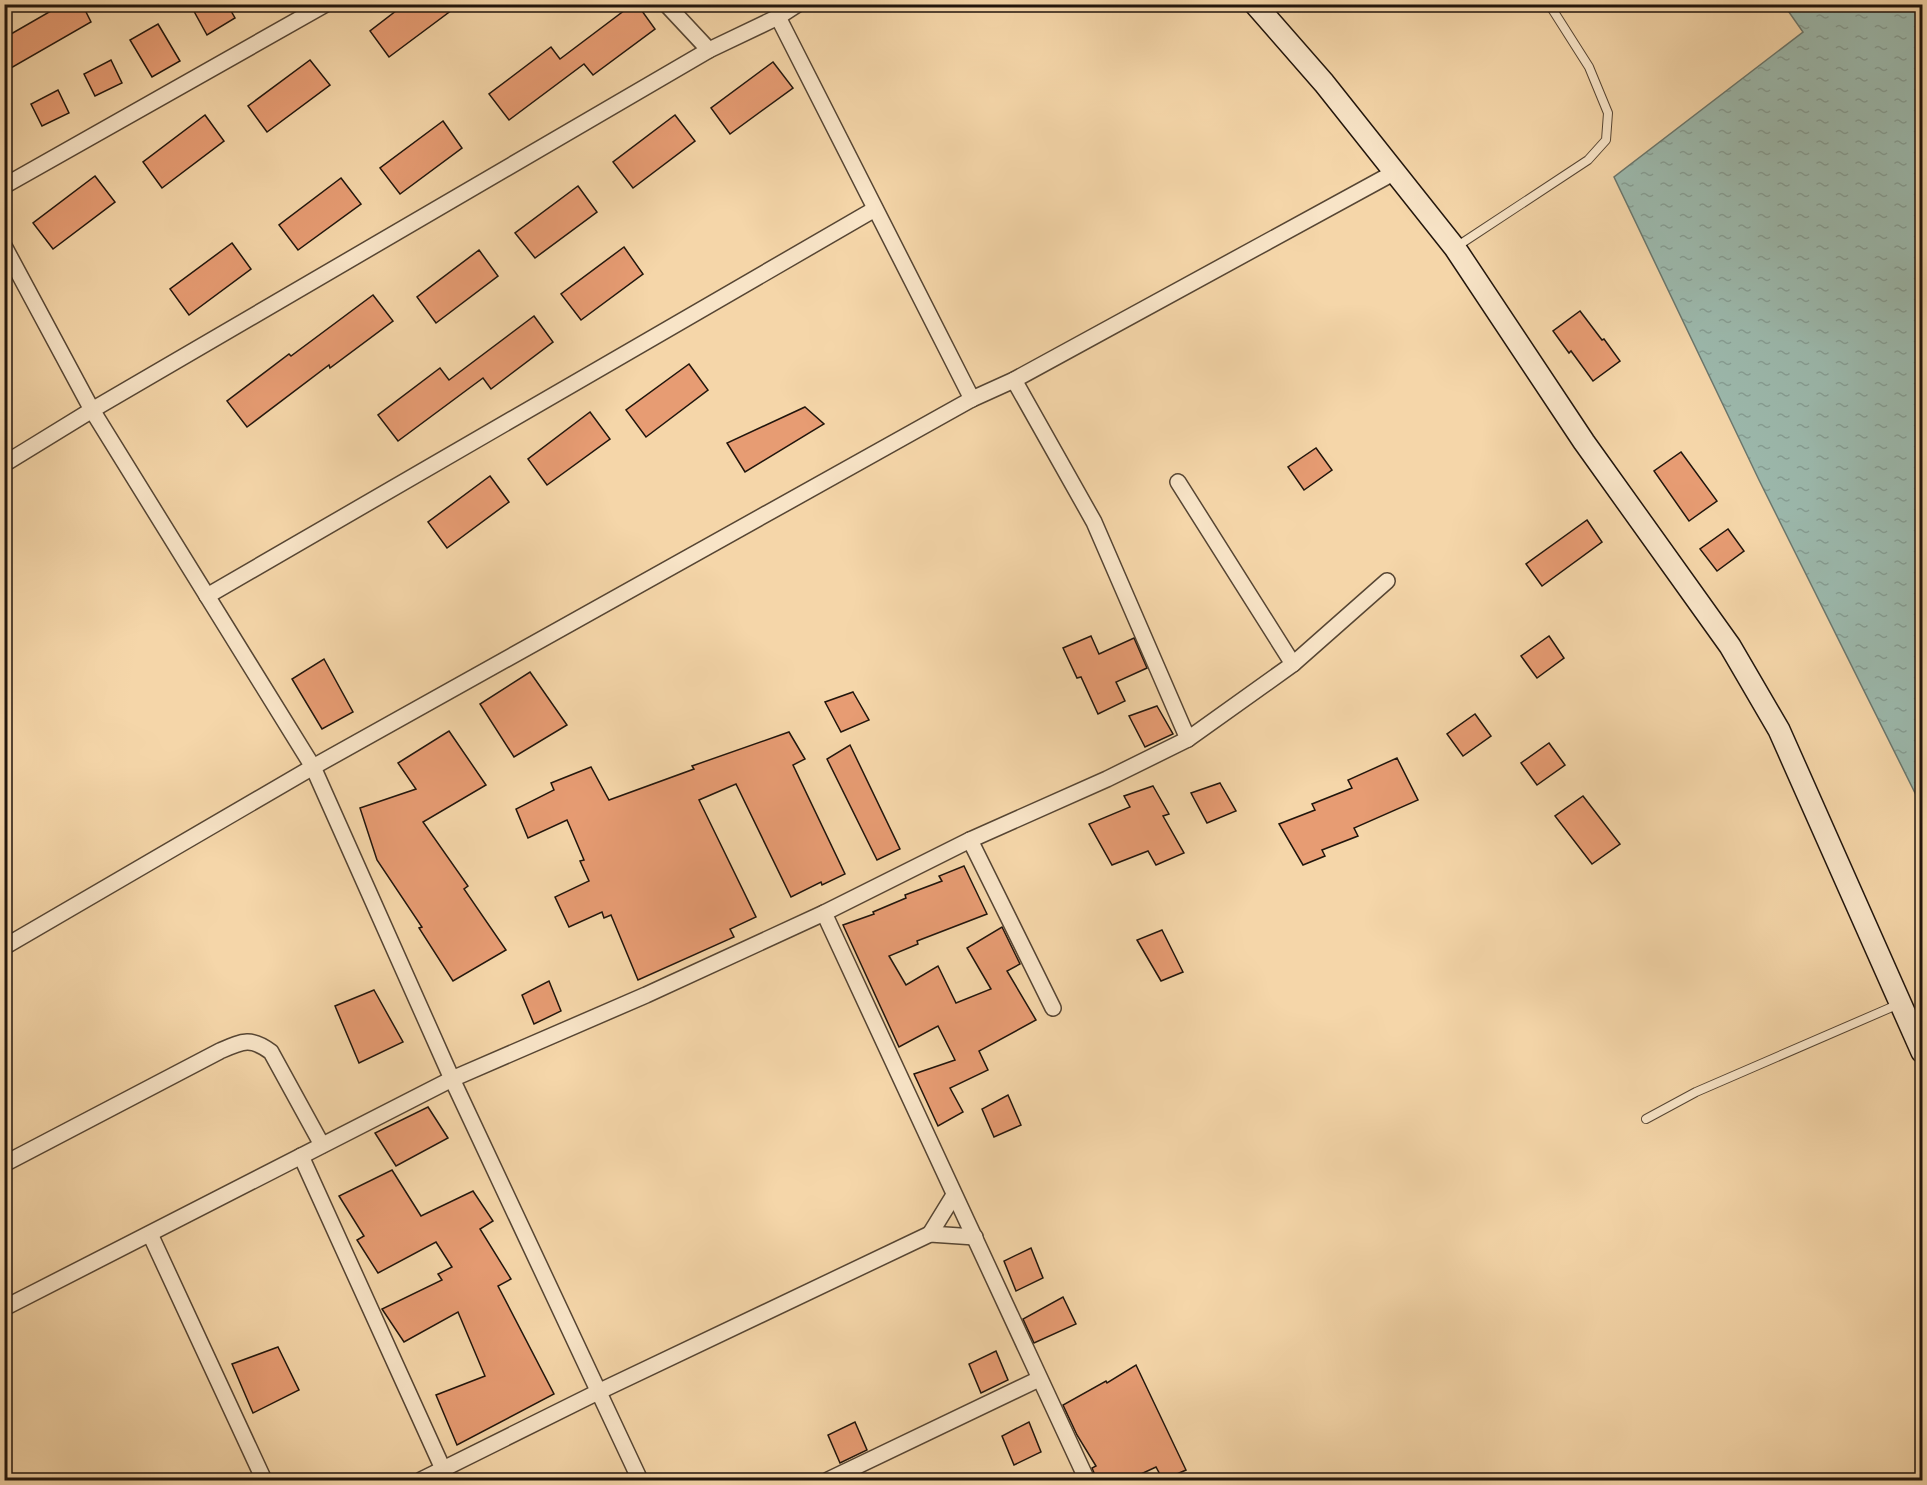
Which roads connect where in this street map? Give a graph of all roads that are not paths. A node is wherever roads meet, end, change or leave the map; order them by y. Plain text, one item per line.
1 (326, 4) edge
2 (666, 4) edge
3 (798, 4) edge
4 (1255, 4) edge
5 (1549, 4) edge
6 (778, 17) junction
7 (709, 50) junction
8 (1395, 172) junction
9 (4, 186) edge
10 (875, 209) junction
11 (4, 246) edge
12 (1455, 248) junction
13 (1014, 380) junction
14 (972, 399) junction
15 (92, 410) junction
16 (4, 464) edge
17 (1178, 482) dead end
18 (1387, 580) dead end
19 (207, 596) junction
20 (1293, 664) junction
21 (1188, 739) junction
22 (313, 767) junction
23 (970, 840) junction
24 (824, 914) junction
25 (4, 947) edge
26 (1901, 1004) junction
27 (1053, 1008) dead end
28 (1923, 1052) edge
29 (452, 1079) junction
30 (1646, 1119) dead end
31 (322, 1146) junction
32 (302, 1156) junction
33 (4, 1164) edge
34 (954, 1195) junction
35 (150, 1234) junction
36 (930, 1234) junction
37 (975, 1237) junction
38 (4, 1308) edge
39 (1039, 1379) junction
40 (598, 1392) junction
41 (445, 1475) edge
42 (264, 1480) edge
43 (421, 1480) edge
44 (640, 1480) edge
45 (828, 1480) edge
46 (1087, 1480) edge

1 - 9 street
2 - 7 street
3 - 6 street
4 - 8 main road
5 - 12 lane
6 - 7 street
6 - 10 street
7 - 15 street
8 - 12 main road
8 - 13 street
10 - 14 street
10 - 19 street
11 - 15 street
12 - 26 main road
13 - 14 street
13 - 21 street
14 - 22 street
15 - 16 street
15 - 19 street
17 - 20 street
18 - 20 street
19 - 22 street
20 - 21 street
21 - 23 street
22 - 25 street
22 - 29 street
23 - 24 street
23 - 27 street
24 - 29 street
24 - 34 street
26 - 28 main road
26 - 30 lane
29 - 31 street
29 - 40 street
31 - 32 street
31 - 33 street
32 - 35 street
32 - 41 street
34 - 36 street
34 - 37 street
35 - 38 street
35 - 42 street
36 - 37 street
36 - 40 street
37 - 39 street
39 - 45 street
39 - 46 street
40 - 41 street
40 - 44 street
41 - 43 street

